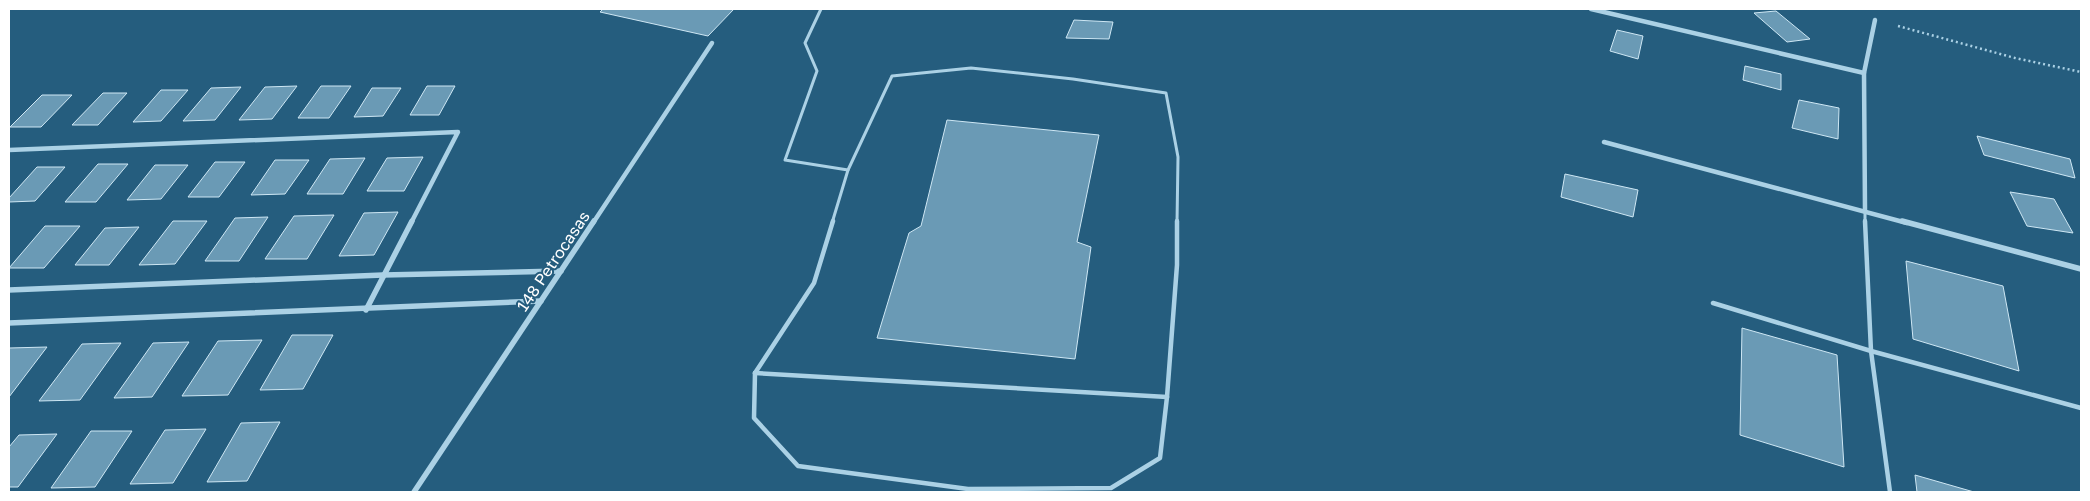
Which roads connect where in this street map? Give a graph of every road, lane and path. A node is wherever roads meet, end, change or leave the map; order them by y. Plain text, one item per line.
1 (821, 9) edge
2 (1591, 9) edge
3 (1875, 20) joint
4 (712, 42) dead end
5 (2081, 72) edge
6 (1864, 73) junction
7 (1604, 142) dead end
8 (9, 150) edge
9 (848, 170) junction
10 (1865, 211) junction
11 (2081, 269) edge
12 (561, 271) junction
13 (383, 275) junction
14 (9, 290) edge
15 (541, 301) junction
16 (1713, 303) dead end
17 (366, 310) junction
18 (9, 324) edge
19 (1871, 351) junction
20 (756, 373) junction
21 (1167, 397) junction
22 (2081, 408) edge
23 (968, 491) edge
24 (414, 492) edge
25 (1890, 492) edge

1 - 9 lane
2 - 6 street
3 - 5 path
3 - 6 street
4 - 12 street, 148 Petrocasas
6 - 10 street
7 - 10 street
8 - 13 street
9 - 20 lane
9 - 21 lane
10 - 11 street
10 - 19 lane
12 - 13 street
12 - 15 street, 148 Petrocasas
13 - 14 street
13 - 17 street
15 - 17 street
15 - 24 street, 148 Petrocasas
16 - 19 lane
17 - 18 street
19 - 22 lane
19 - 25 lane
20 - 21 lane
20 - 23 lane
21 - 23 lane

